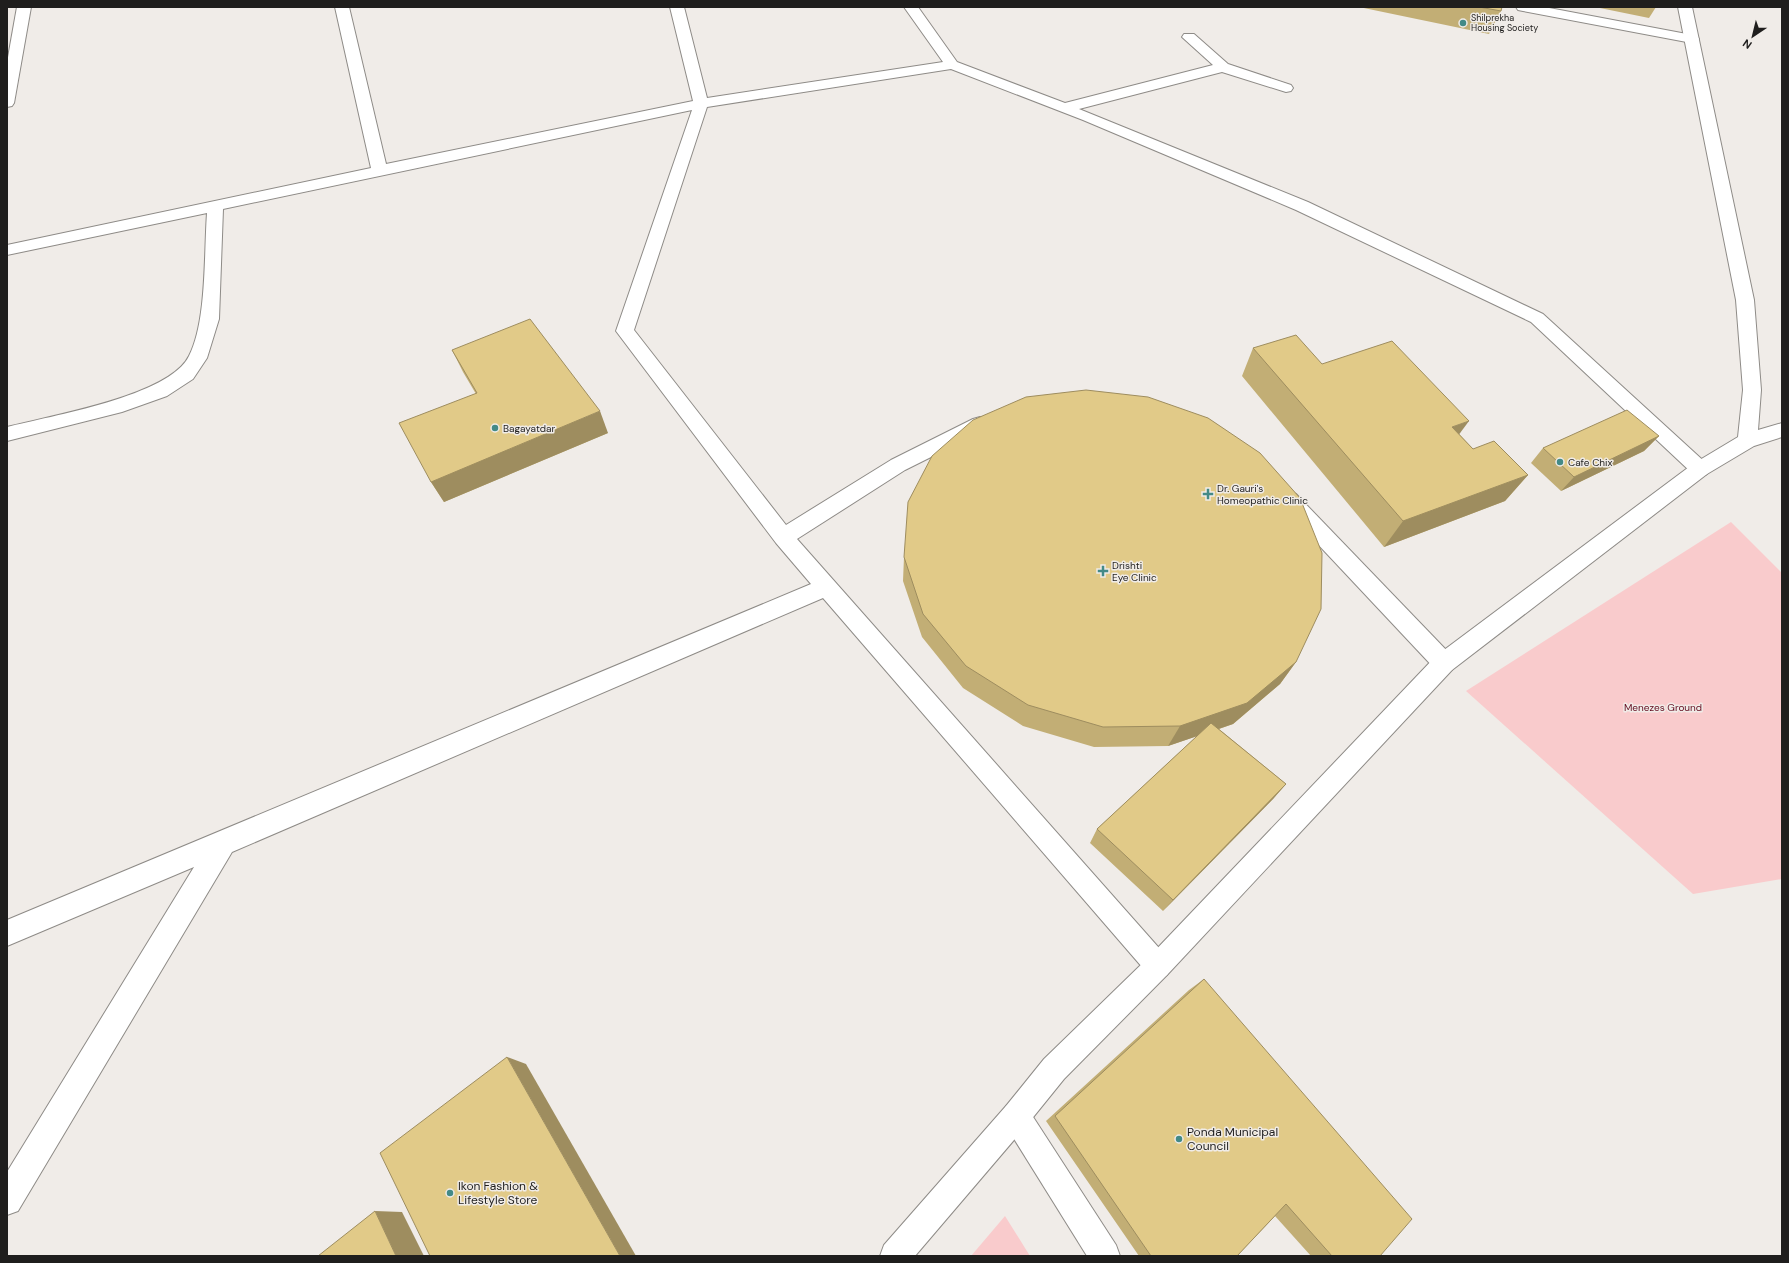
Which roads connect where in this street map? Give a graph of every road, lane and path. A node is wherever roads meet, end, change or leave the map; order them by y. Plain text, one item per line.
1 (24, 7) edge
2 (342, 7) edge
3 (677, 7) edge
4 (911, 7) edge
5 (1524, 7) edge
6 (1685, 7) edge
7 (1189, 37) dead end
8 (1692, 40) junction
9 (952, 64) junction
10 (1223, 67) junction
11 (1286, 88) dead end
12 (7, 103) edge
13 (701, 104) junction
14 (1064, 108) junction
15 (379, 170) junction
16 (214, 205) junction
17 (7, 250) edge
18 (993, 417) edge
19 (1782, 430) edge
20 (7, 434) edge
21 (1747, 441) junction
22 (1700, 469) junction
23 (1279, 490) edge
24 (783, 537) junction
25 (827, 587) junction
26 (1444, 663) junction
27 (223, 843) junction
28 (7, 933) edge
29 (1158, 966) junction
30 (1016, 1116) junction
31 (7, 1200) edge
32 (895, 1256) edge
33 (1105, 1256) edge

1 - 12 street
2 - 15 street
3 - 13 street
4 - 9 street
5 - 8 street
6 - 8 street
7 - 10 street
8 - 21 street
9 - 13 street
9 - 14 street
10 - 11 street
10 - 14 street
13 - 15 street
13 - 24 street
14 - 22 street
15 - 16 street
16 - 17 street
16 - 20 street
18 - 24 street
19 - 21 street
21 - 22 street
22 - 26 street
23 - 26 street
24 - 25 street
25 - 27 street
25 - 29 street
26 - 29 street
27 - 28 street
27 - 31 street
29 - 30 street
30 - 32 street
30 - 33 street

